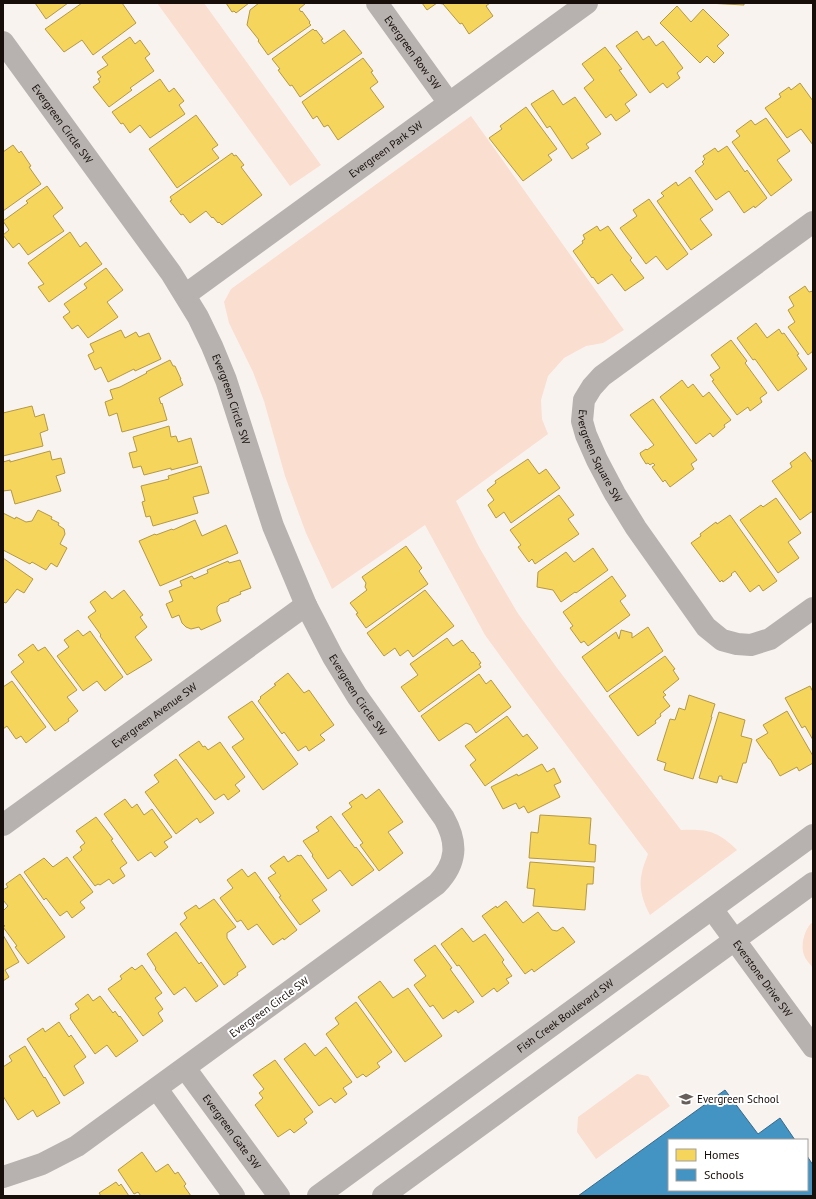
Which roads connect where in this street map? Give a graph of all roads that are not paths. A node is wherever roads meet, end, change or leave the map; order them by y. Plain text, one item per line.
1 (377, 3) edge
2 (587, 3) edge
3 (3, 42) edge
4 (449, 103) junction
5 (813, 222) edge
6 (185, 295) junction
7 (306, 605) junction
8 (813, 608) edge
9 (3, 825) edge
10 (813, 836) edge
11 (813, 883) edge
12 (712, 909) junction
13 (735, 940) junction
14 (813, 1047) edge
15 (185, 1068) junction
16 (157, 1089) junction
17 (3, 1177) edge
18 (234, 1196) edge
19 (279, 1196) edge
20 (318, 1196) edge
21 (383, 1196) edge

1 - 4 street, Evergreen Row SW
2 - 4 street, Evergreen Park SW
3 - 6 street, Evergreen Circle SW
4 - 6 street, Evergreen Park SW
5 - 8 street, Evergreen Square SW
6 - 7 street, Evergreen Circle SW
7 - 9 street, Evergreen Avenue SW
7 - 15 street, Evergreen Circle SW
10 - 12 main road, Fish Creek Boulevard SW
11 - 13 main road
12 - 13 main road, Everstone Drive SW
12 - 20 main road, Fish Creek Boulevard SW
13 - 14 main road, Everstone Drive SW
13 - 21 main road
15 - 16 street, Evergreen Circle SW
15 - 19 street, Evergreen Gate SW
16 - 17 street, Evergreen Circle SW
16 - 18 street

